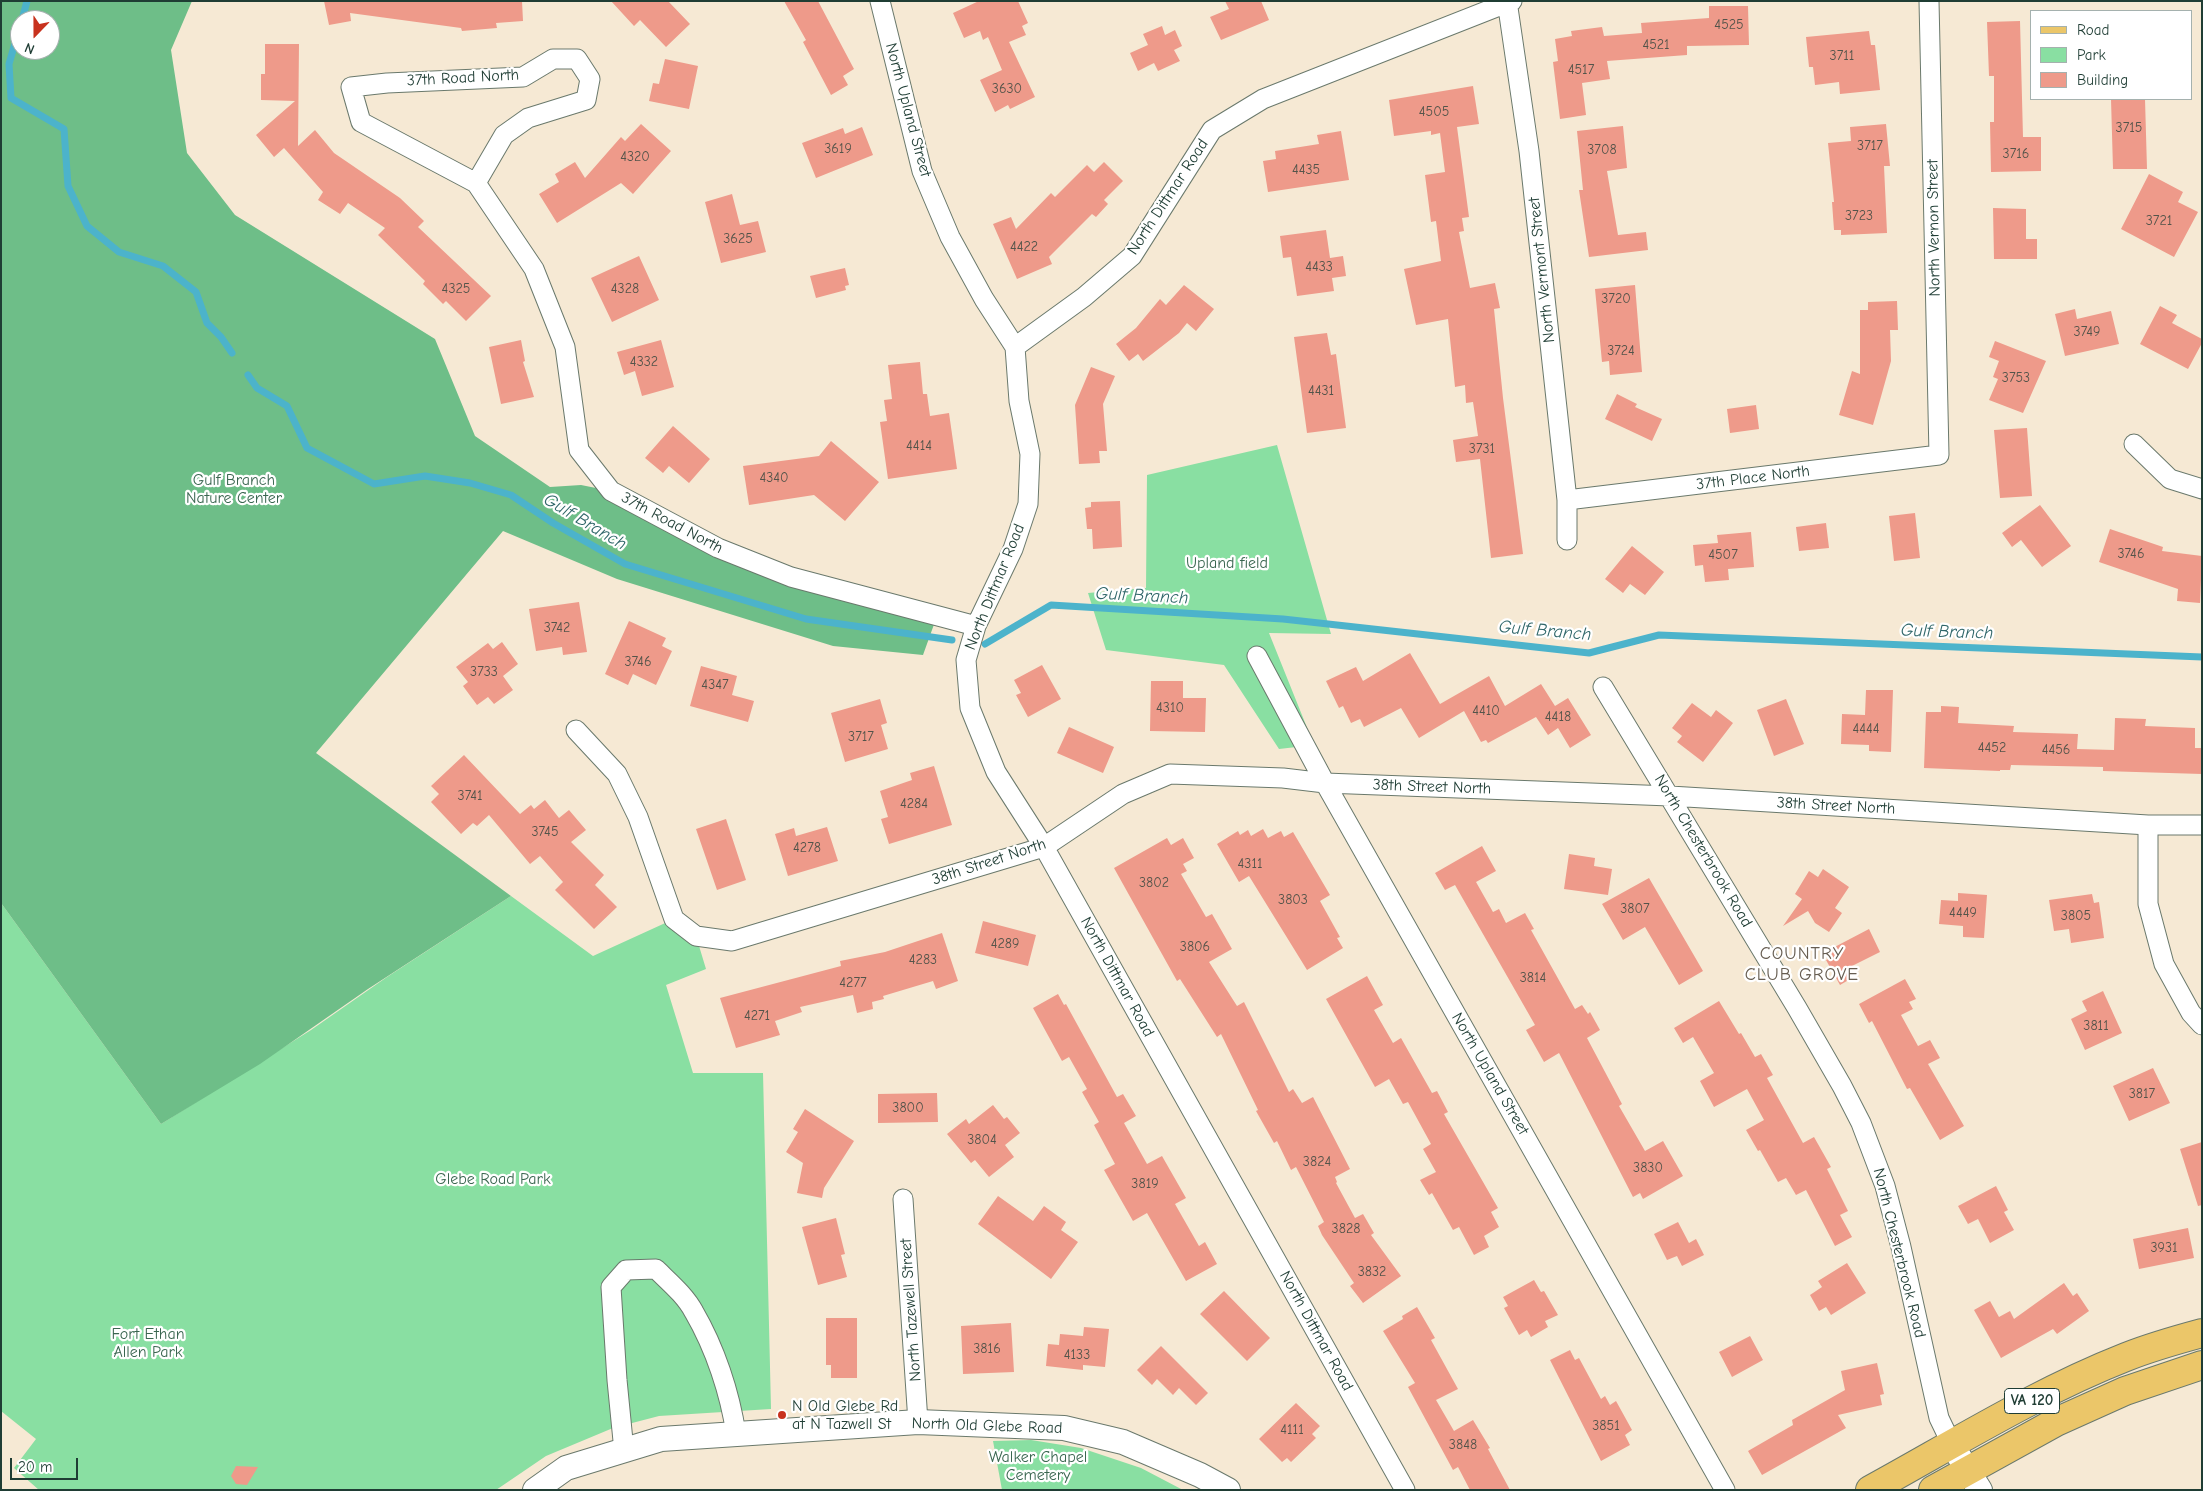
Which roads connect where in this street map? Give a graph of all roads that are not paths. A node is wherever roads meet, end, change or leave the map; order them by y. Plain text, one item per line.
1 (880, 1) edge
2 (1929, 1) edge
3 (1508, 2) edge
4 (476, 183) junction
5 (1015, 347) junction
6 (2134, 444) dead end
7 (1939, 455) joint
8 (2202, 489) edge
9 (1567, 500) junction
10 (1567, 540) dead end
11 (976, 626) junction
12 (1258, 656) dead end
13 (1603, 687) dead end
14 (576, 730) dead end
15 (1325, 782) junction
16 (1670, 796) junction
17 (2148, 825) junction
18 (2202, 825) edge
19 (1044, 847) junction
20 (2202, 1025) edge
21 (903, 1199) dead end
22 (2202, 1333) edge
23 (2202, 1365) edge
24 (918, 1422) junction
25 (736, 1434) junction
26 (1952, 1444) junction
27 (624, 1451) junction
28 (1974, 1480) edge
29 (535, 1490) edge
30 (1228, 1490) edge
31 (1405, 1490) edge
32 (1725, 1490) edge
33 (1870, 1490) edge
34 (1933, 1490) edge

1 - 5 street, North Upland Street
2 - 7 street, North Vernon Street
3 - 5 street, North Dittmar Road
3 - 9 street, North Vermont Street
4 - 4 street, 37th Road North
4 - 11 street, 37th Road North
5 - 11 street, North Dittmar Road
6 - 8 street
7 - 9 street, 37th Place North
9 - 10 street, North Vermont Street
11 - 19 street, North Dittmar Road
12 - 15 street, North Upland Street
13 - 16 street, North Chesterbrook Road
14 - 19 street, 38th Street North
15 - 16 street, 38th Street North
15 - 19 street, 38th Street North
15 - 32 street, North Upland Street
16 - 17 street, 38th Street North
16 - 26 street, North Chesterbrook Road
17 - 18 street, 38th Street North
17 - 20 street
19 - 31 street, North Dittmar Road
21 - 24 street, North Tazewell Street
22 - 26 main road, VA 120
23 - 28 main road, VA 120
24 - 25 street, North Old Glebe Road
24 - 30 street, North Old Glebe Road
25 - 27 street, North Old Glebe Road
25 - 27 street
26 - 28 street, North Chesterbrook Road
26 - 33 main road, VA 120
27 - 29 street, North Old Glebe Road
28 - 34 main road, VA 120

